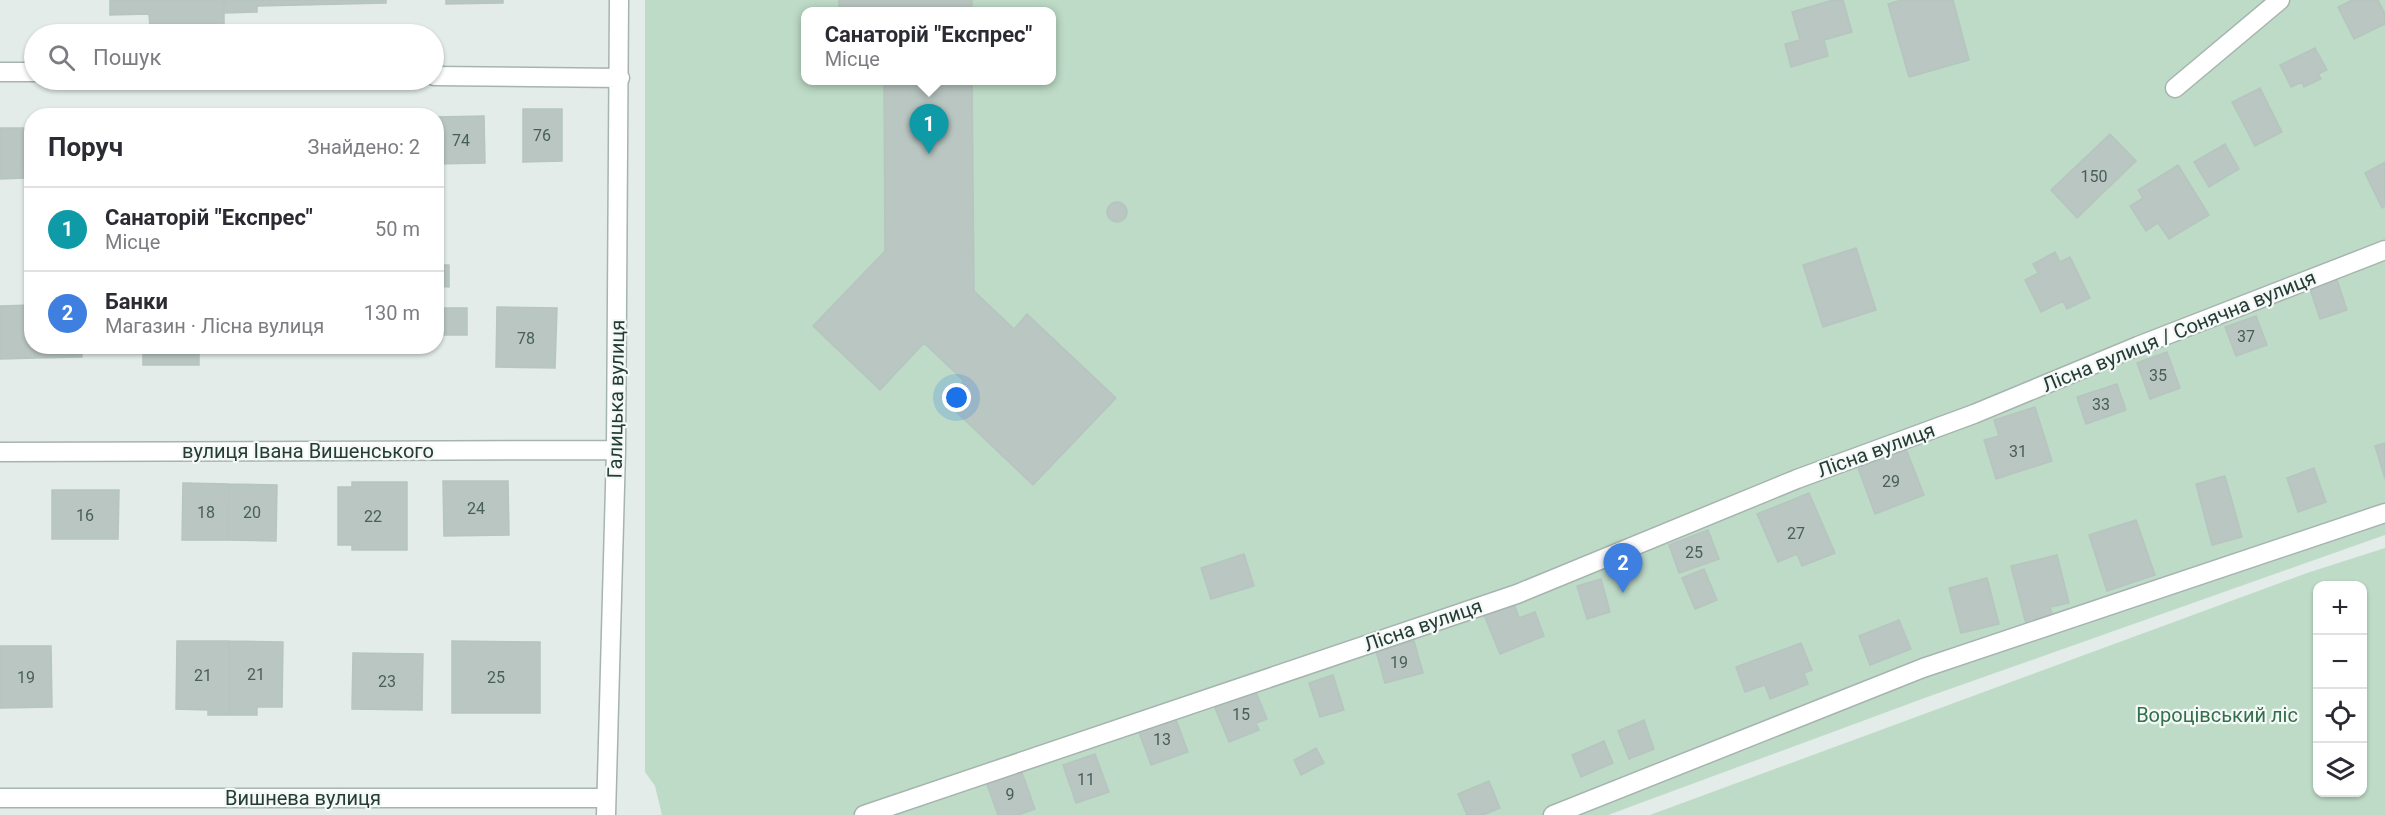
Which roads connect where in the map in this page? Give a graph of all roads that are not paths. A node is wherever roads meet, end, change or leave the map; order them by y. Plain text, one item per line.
1 (619, 0) edge
2 (2280, 0) edge
3 (0, 72) edge
4 (24, 72) edge
5 (444, 76) edge
6 (620, 78) junction
7 (2175, 88) dead end
8 (2385, 250) edge
9 (1974, 414) joint
10 (616, 450) junction
11 (0, 452) edge
12 (2385, 513) edge
13 (0, 798) edge
14 (606, 807) edge
15 (864, 815) edge
16 (1553, 815) edge

1 - 6 street, Галицька вулиця
2 - 7 street
3 - 4 street
5 - 6 street
6 - 10 street, Галицька вулиця
8 - 9 street, Лісна вулиця / Сонячна вулиця
9 - 15 street, Лісна вулиця
10 - 11 street, вулиця Івана Вишенського
10 - 14 street, Галицька вулиця
12 - 16 street
13 - 14 street, Вишнева вулиця

